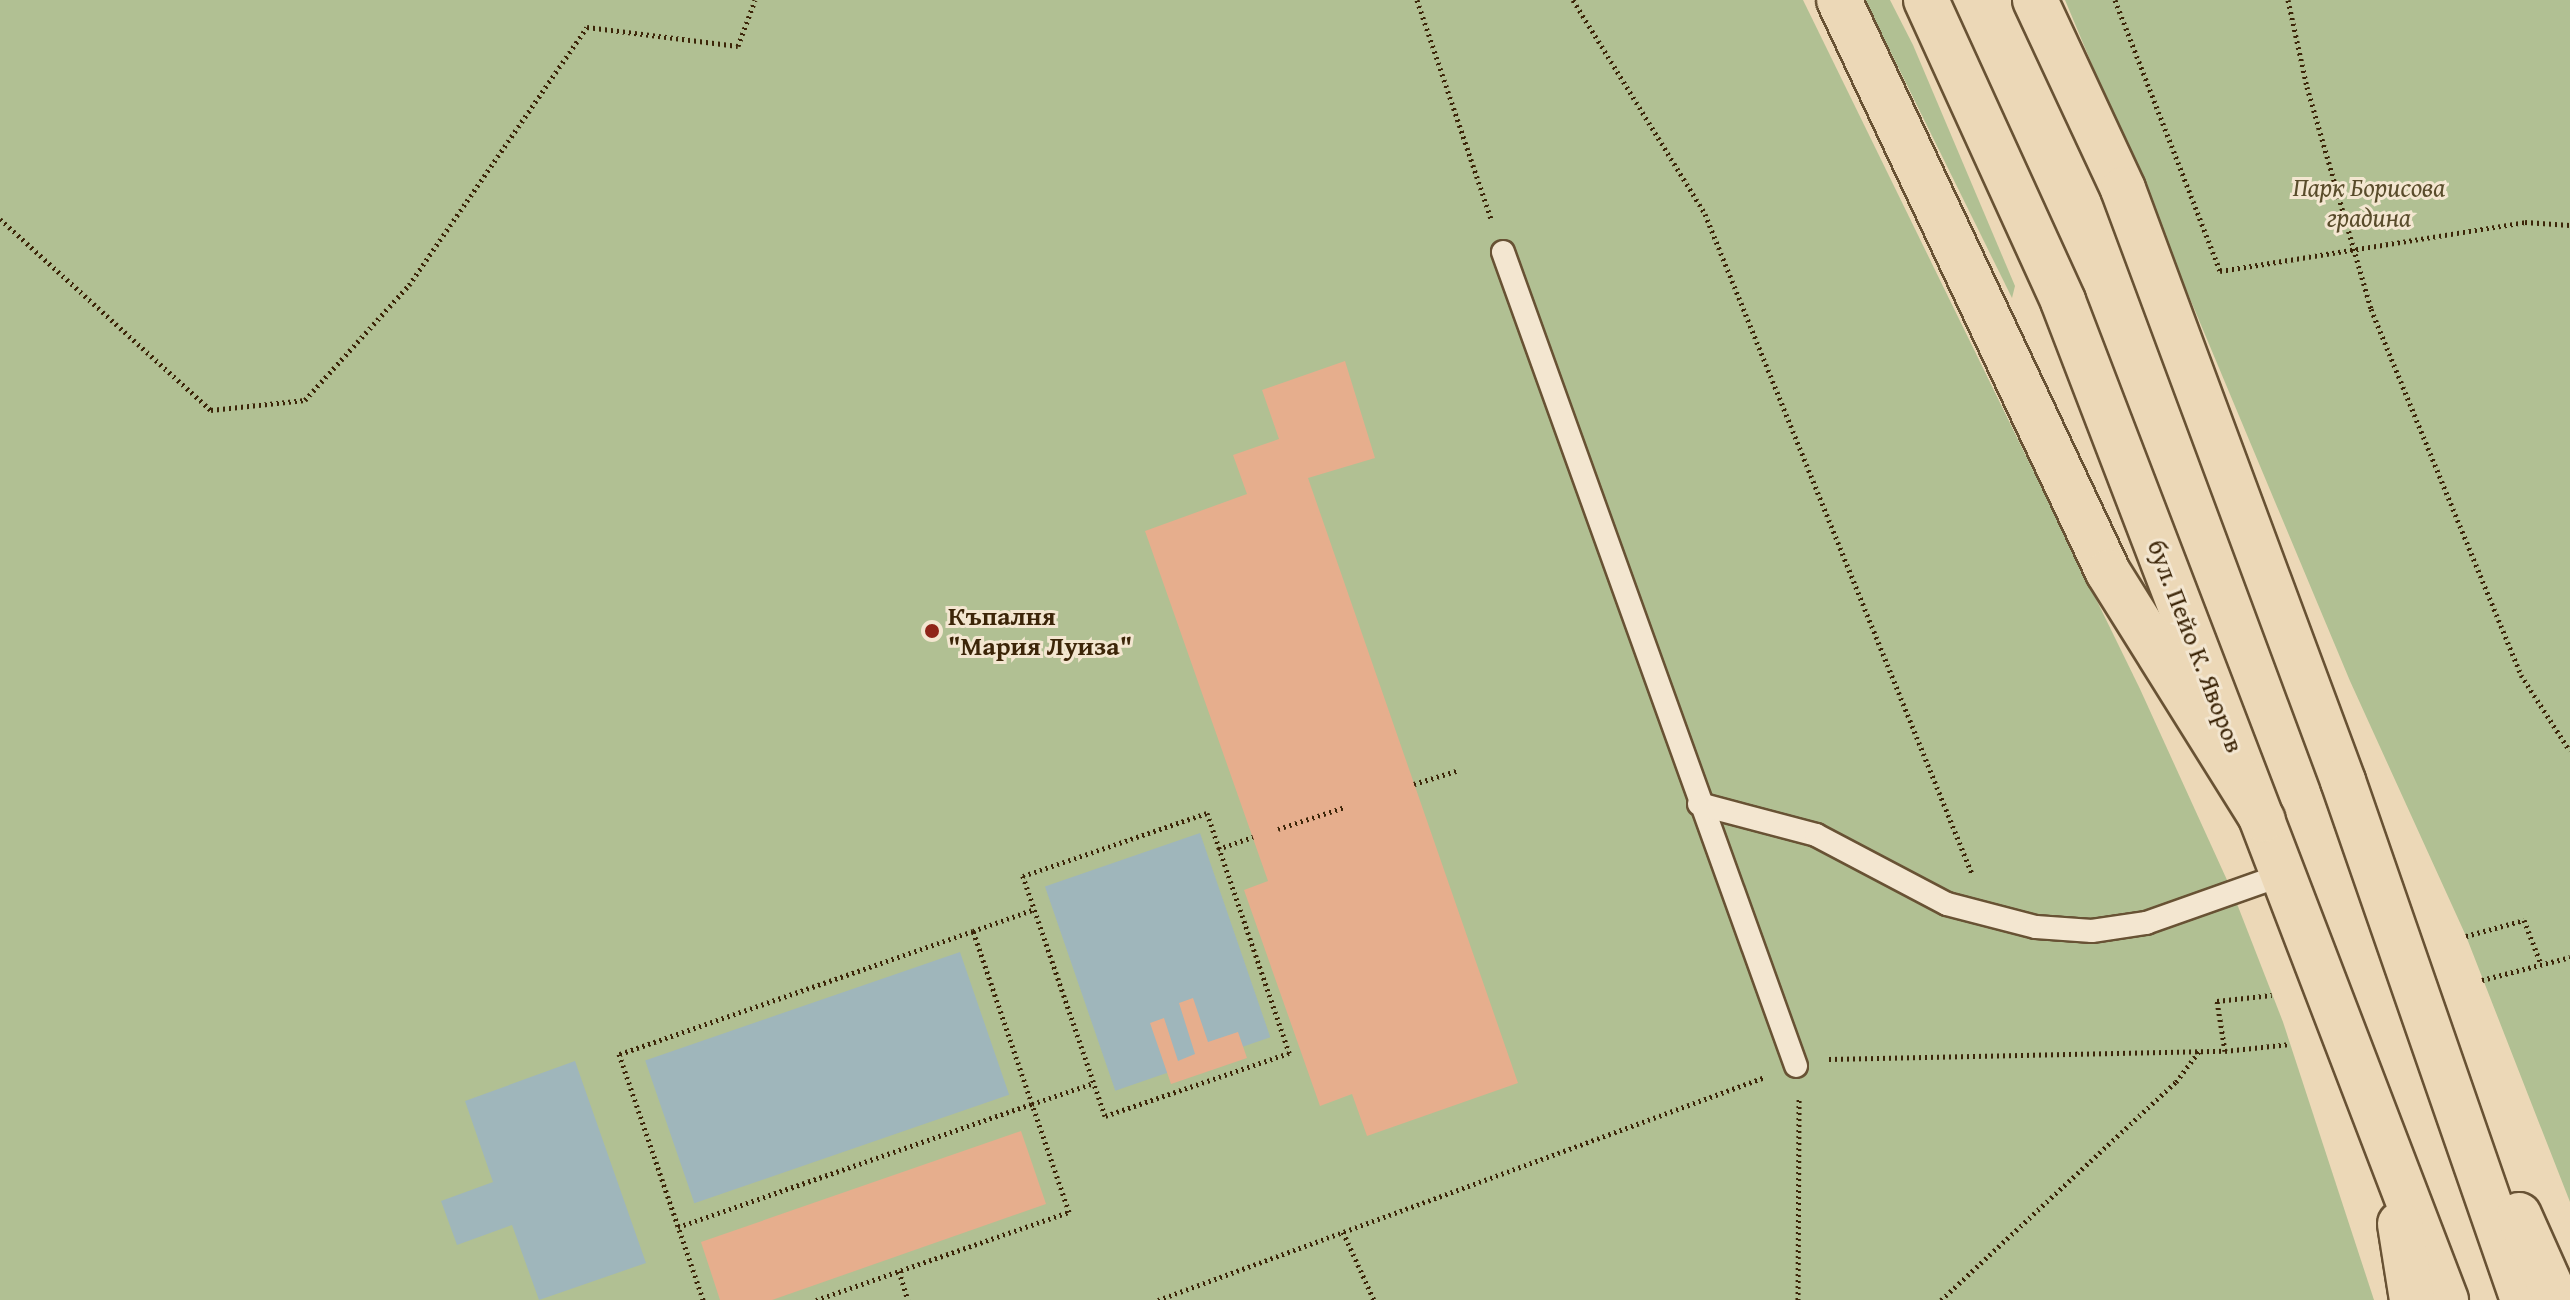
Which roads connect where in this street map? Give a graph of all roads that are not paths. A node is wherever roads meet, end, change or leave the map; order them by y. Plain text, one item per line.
1 (1839, 0) edge
2 (1926, 0) edge
3 (2035, 0) edge
4 (1503, 252) road end
5 (1699, 804) junction
6 (2263, 820) junction
7 (2284, 874) junction
8 (1796, 1066) road end
9 (2461, 1121) junction
10 (2389, 1143) junction
11 (2412, 1300) edge
12 (2446, 1300) edge
13 (2523, 1300) edge
14 (2557, 1300) edge

1 - 6 main road
2 - 6 main road, бул. Пейо К. Яворов
3 - 9 main road
4 - 5 lane
5 - 7 lane
5 - 8 lane
6 - 7 main road, бул. Пейо К. Яворов
7 - 10 main road, бул. Пейо К. Яворов
9 - 13 main road
9 - 14 main road
10 - 11 main road
10 - 12 main road, бул. Пейо К. Яворов

